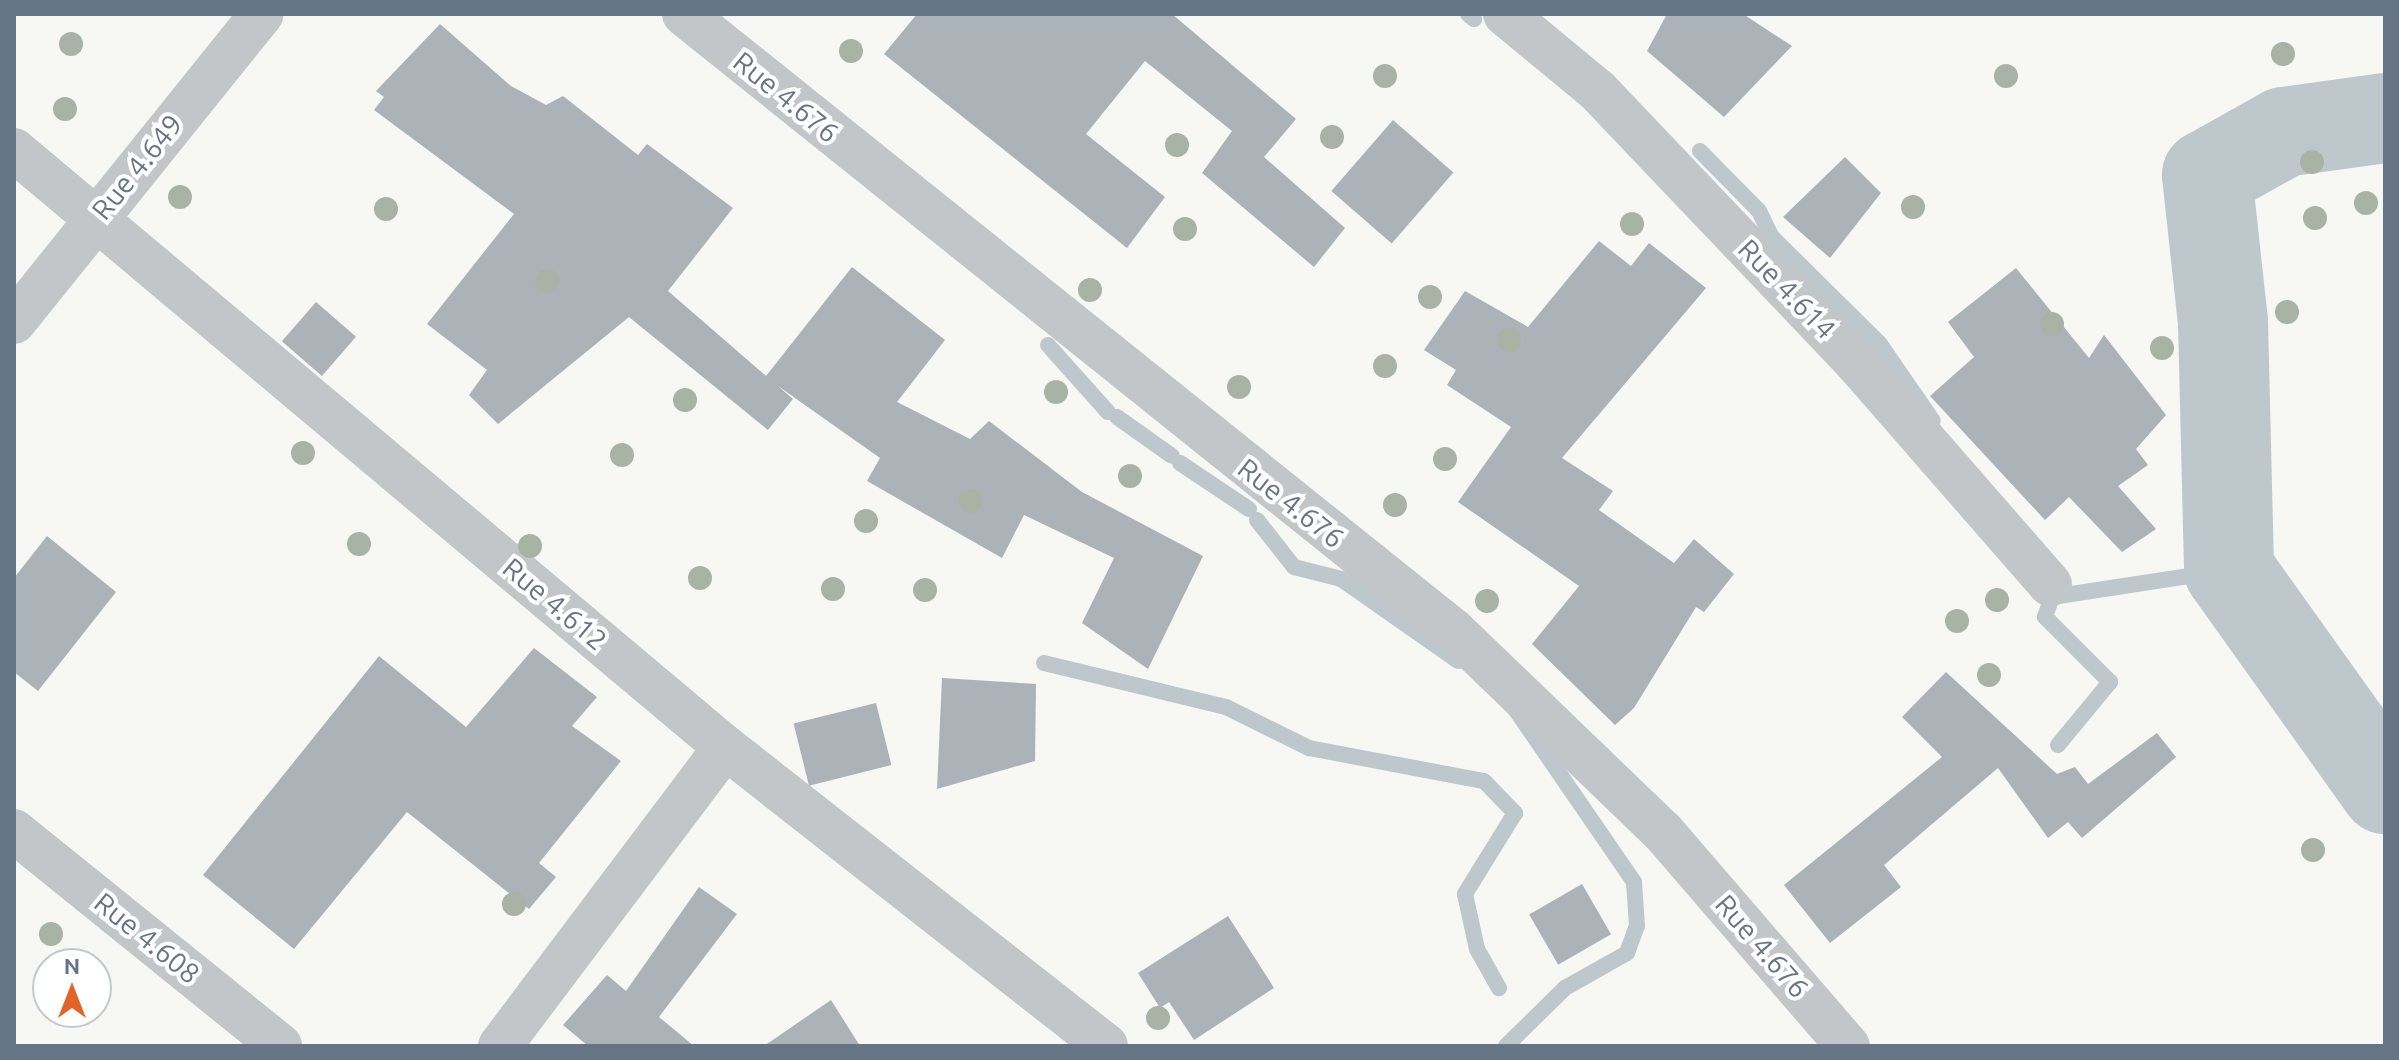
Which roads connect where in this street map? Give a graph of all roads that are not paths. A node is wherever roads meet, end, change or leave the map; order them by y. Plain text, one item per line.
1 (262, 14) edge
2 (684, 14) edge
3 (1505, 14) edge
4 (14, 150) edge
5 (96, 216) junction
6 (14, 322) edge
7 (2050, 584) dead end
8 (725, 747) junction
9 (14, 831) edge
10 (280, 1046) edge
11 (500, 1046) edge
12 (1106, 1046) edge
13 (1848, 1046) edge

1 - 5 street, Rue 4.649
2 - 13 street, Rue 4.676
3 - 7 street, Rue 4.614
4 - 5 street, Rue 4.612
5 - 6 street, Rue 4.649
5 - 8 street, Rue 4.612
8 - 11 street
8 - 12 street, Rue 4.612
9 - 10 street, Rue 4.608

